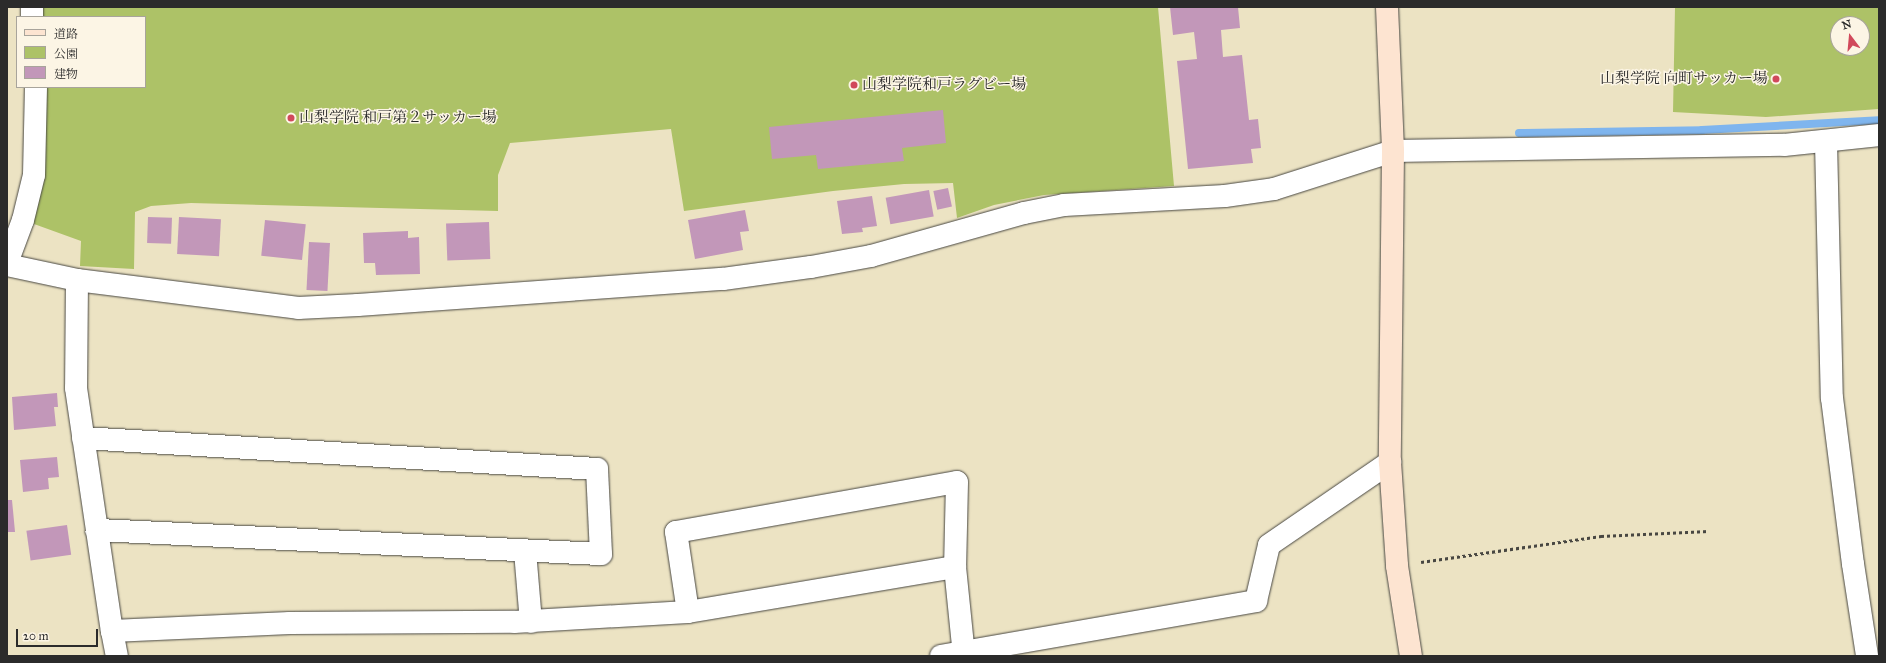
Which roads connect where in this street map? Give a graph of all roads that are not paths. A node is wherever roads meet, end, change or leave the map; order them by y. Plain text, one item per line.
1 (1387, 7) edge
2 (36, 88) edge
3 (1879, 135) edge
4 (1826, 142) junction
5 (1393, 151) junction
6 (7, 264) edge
7 (77, 280) junction
8 (83, 438) junction
9 (1390, 462) junction
10 (97, 530) junction
11 (525, 550) junction
12 (955, 567) junction
13 (688, 612) junction
14 (531, 622) junction
15 (112, 631) junction
16 (964, 654) edge
17 (117, 656) edge
18 (941, 656) edge
19 (1411, 656) edge
20 (1868, 656) edge

1 - 5 street
2 - 6 street
3 - 4 street
4 - 5 street
4 - 20 street
5 - 7 street
5 - 9 street
6 - 7 street
7 - 8 street
8 - 10 street
8 - 11 street
9 - 16 street
9 - 19 street
10 - 11 street
10 - 15 street
11 - 14 street
12 - 13 street
12 - 13 street
12 - 16 street
13 - 14 street
14 - 15 street
15 - 17 street
16 - 18 street

